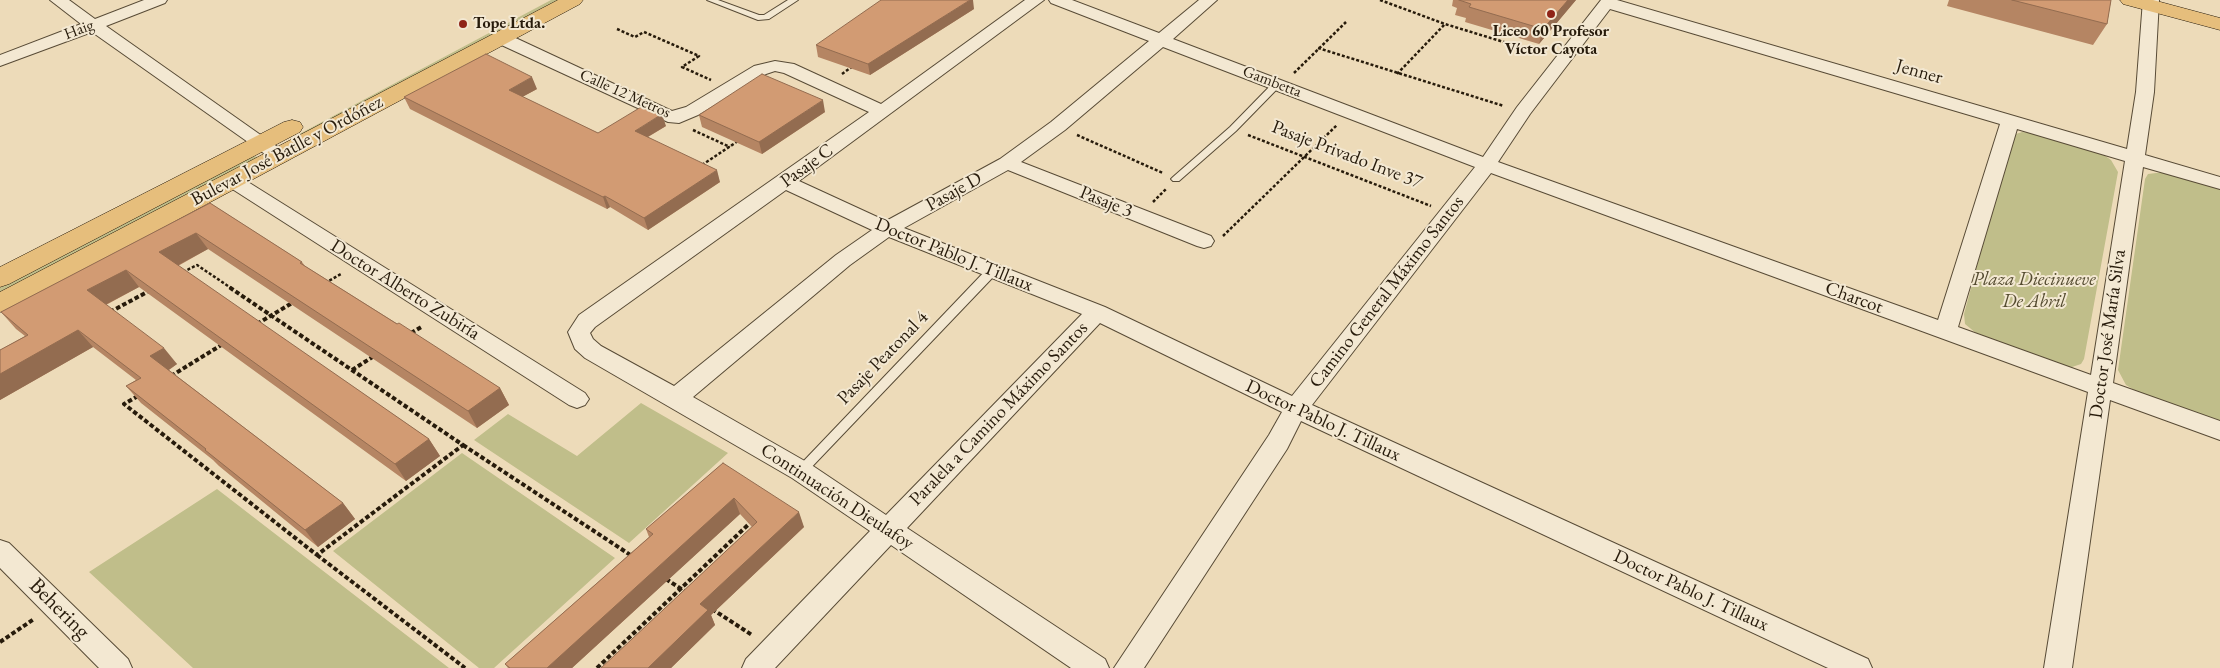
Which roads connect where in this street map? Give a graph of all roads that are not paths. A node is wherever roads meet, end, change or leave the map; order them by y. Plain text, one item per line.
1 (58, 0) edge
2 (159, 0) edge
3 (538, 0) edge
4 (573, 0) edge
5 (711, 0) edge
6 (794, 0) edge
7 (1036, 0) edge
8 (1209, 0) edge
9 (2130, 0) edge
10 (1069, 2) edge
11 (1608, 2) edge
12 (2151, 3) edge
13 (2220, 24) edge
14 (93, 25) junction
15 (501, 38) junction
16 (1159, 40) junction
17 (0, 61) edge
18 (1279, 85) junction
19 (882, 111) junction
20 (2010, 121) junction
21 (270, 149) junction
22 (2134, 157) junction
23 (1007, 163) junction
24 (1487, 165) junction
25 (1176, 179) road end
26 (232, 180) junction
27 (785, 182) junction
28 (2220, 183) edge
29 (887, 229) junction
30 (1204, 241) road end
31 (992, 271) junction
32 (0, 278) edge
33 (0, 303) edge
34 (1097, 312) junction
35 (1946, 331) junction
36 (580, 332) joint
37 (2100, 388) junction
38 (676, 398) junction
39 (577, 399) dead end
40 (1296, 408) junction
41 (2220, 431) edge
42 (801, 471) junction
43 (889, 529) junction
44 (0, 551) edge
45 (764, 666) edge
46 (118, 668) edge
47 (1095, 668) edge
48 (1128, 668) edge
49 (1858, 668) edge
50 (2058, 668) edge

1 - 14 street
2 - 14 street, Haig
3 - 21 main road, Bulevar José Batlle y Ordóñez
4 - 15 main road, Bulevar José Batlle y Ordóñez
5 - 6 lane
7 - 19 street, Pasaje C
8 - 16 street, Pasaje D
9 - 12 main road
10 - 16 street, Gambetta
11 - 20 street, Jenner
11 - 24 street, Camino General Máximo Santos
12 - 13 main road
12 - 22 street, Doctor José María Silva
14 - 17 street, Haig
14 - 21 street
15 - 19 street, Calle 12 Metros
15 - 21 main road, Bulevar José Batlle y Ordóñez
16 - 18 street, Gambetta
16 - 23 street, Pasaje D
18 - 24 street, Gambetta
18 - 25 lane, Pasaje Privado Inve 37
19 - 27 street, Pasaje C
20 - 22 street, Jenner
20 - 35 street
21 - 26 main road, Bulevar José Batlle y Ordóñez
21 - 32 main road, Bulevar José Batlle y Ordóñez
22 - 28 street, Jenner
22 - 37 street, Doctor José María Silva
23 - 29 street, Pasaje D
23 - 30 street, Pasaje 3
24 - 35 street, Charcot
24 - 40 street, Camino General Máximo Santos
26 - 33 main road, Bulevar José Batlle y Ordóñez
26 - 39 street, Doctor Alberto Zubiría
27 - 29 street, Doctor Pablo J. Tillaux
27 - 36 street, Pasaje C
29 - 31 street, Doctor Pablo J. Tillaux
29 - 38 street, Pasaje D
31 - 34 street, Doctor Pablo J. Tillaux
31 - 42 lane, Pasaje Peatonal 4
34 - 40 street, Doctor Pablo J. Tillaux
34 - 43 street, Paralela a Camino Máximo Santos
35 - 37 street, Charcot
36 - 38 street, Continuación Dieulafoy
37 - 41 street, Charcot
37 - 50 street, Doctor José María Silva
38 - 42 street, Continuación Dieulafoy
40 - 48 street, Camino General Máximo Santos
40 - 49 street, Doctor Pablo J. Tillaux
42 - 43 street, Continuación Dieulafoy
43 - 45 street, Paralela a Camino Máximo Santos
43 - 47 street, Continuación Dieulafoy
44 - 46 street, Behering

